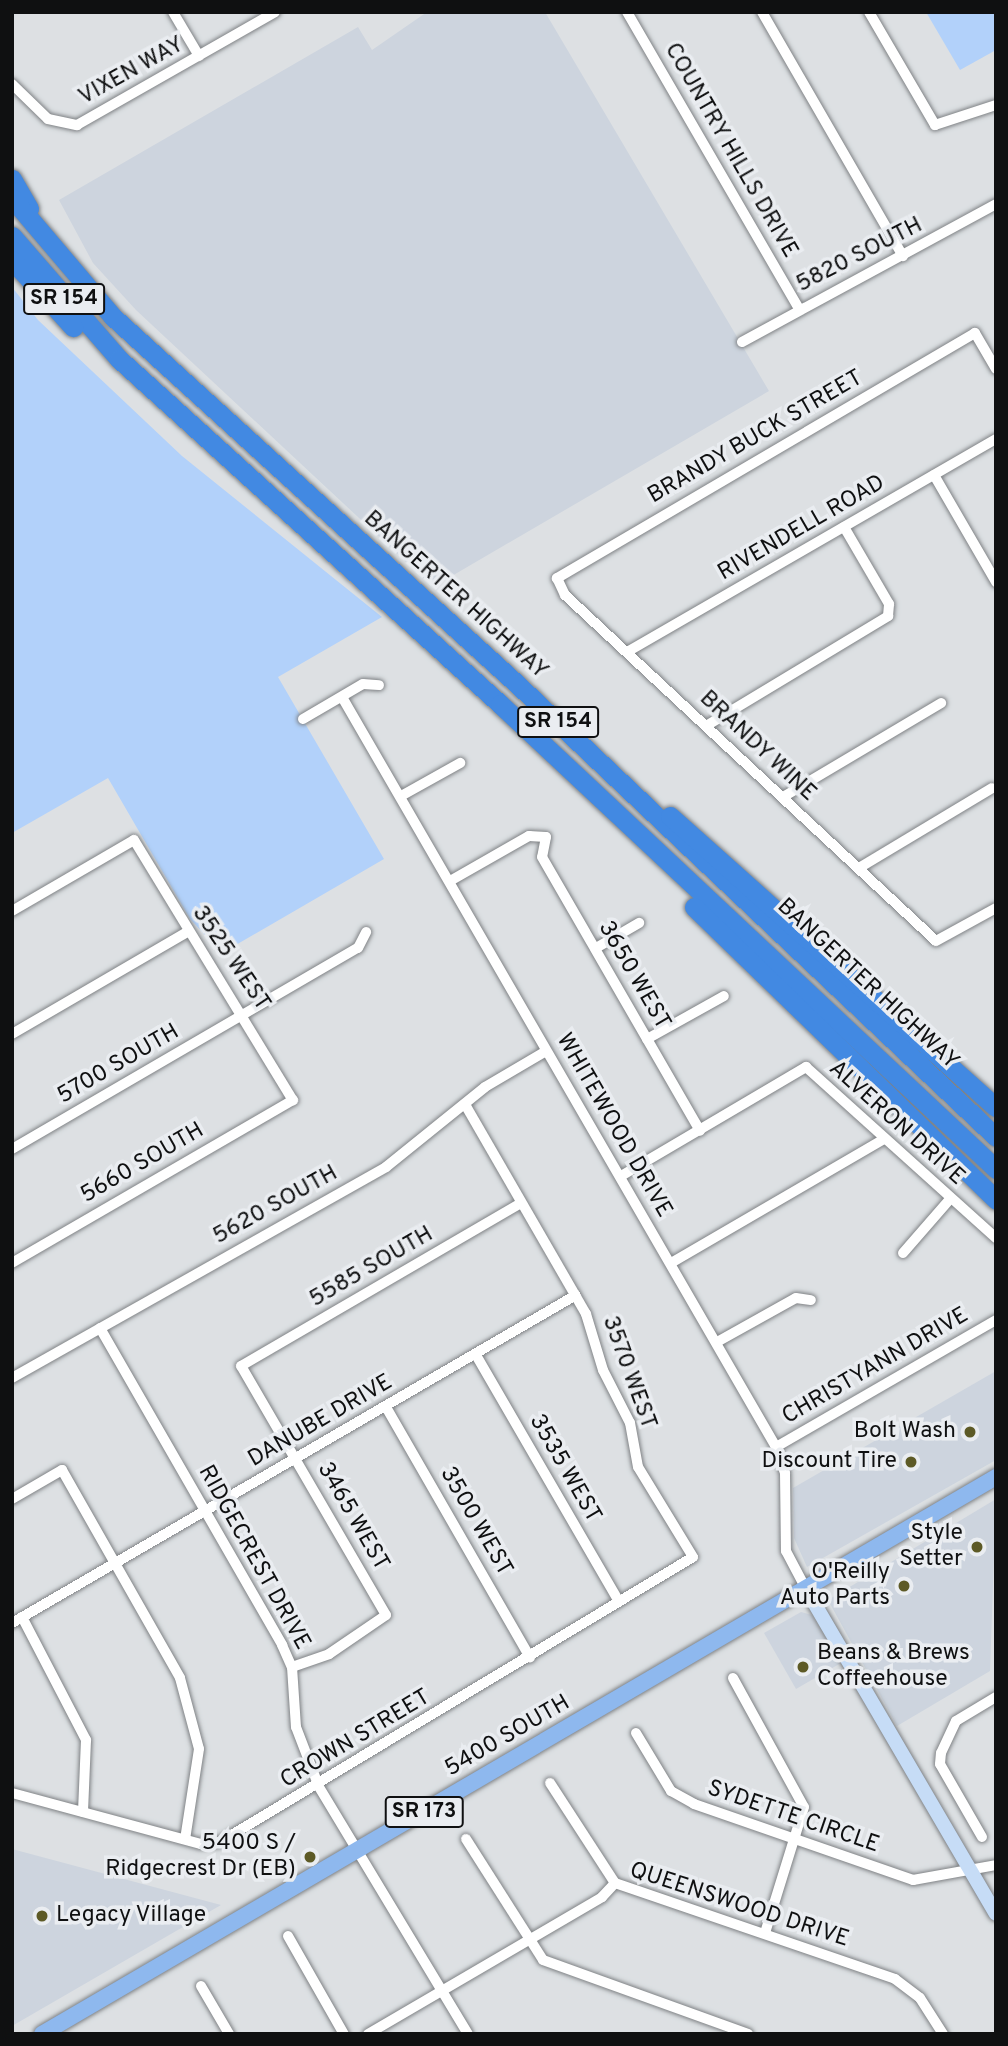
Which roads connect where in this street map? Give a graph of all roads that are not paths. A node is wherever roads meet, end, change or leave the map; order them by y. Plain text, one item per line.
1 (173, 12) edge
2 (275, 12) edge
3 (627, 12) edge
4 (762, 12) edge
5 (869, 12) edge
6 (199, 56) junction
7 (12, 84) edge
8 (996, 105) edge
9 (12, 179) edge
10 (12, 198) edge
11 (996, 204) edge
12 (12, 236) edge
13 (903, 256) junction
14 (58, 257) junction
15 (12, 260) edge
16 (799, 309) junction
17 (742, 342) dead end
18 (119, 359) junction
19 (996, 369) edge
20 (996, 439) edge
21 (933, 475) junction
22 (844, 527) junction
23 (557, 579) joint
24 (996, 582) edge
25 (627, 652) junction
26 (517, 684) junction
27 (379, 685) dead end
28 (342, 697) junction
29 (941, 703) dead end
30 (500, 704) junction
31 (303, 719) dead end
32 (706, 726) junction
33 (460, 763) dead end
34 (992, 788) dead end
35 (401, 796) junction
36 (783, 797) junction
37 (859, 868) junction
38 (450, 881) junction
39 (996, 908) edge
40 (12, 911) edge
41 (639, 923) dead end
42 (187, 932) junction
43 (366, 932) dead end
44 (596, 948) junction
45 (724, 996) dead end
46 (244, 1014) junction
47 (12, 1034) edge
48 (647, 1039) junction
49 (546, 1051) junction
50 (293, 1100) joint
51 (465, 1104) junction
52 (996, 1107) edge
53 (700, 1131) junction
54 (996, 1137) edge
55 (884, 1139) junction
56 (12, 1149) edge
57 (996, 1169) edge
58 (621, 1176) junction
59 (950, 1199) junction
60 (996, 1200) edge
61 (521, 1203) junction
62 (996, 1238) edge
63 (903, 1253) dead end
64 (12, 1263) edge
65 (671, 1263) junction
66 (576, 1295) junction
67 (811, 1300) dead end
68 (996, 1320) edge
69 (100, 1328) junction
70 (717, 1342) junction
71 (476, 1355) junction
72 (241, 1366) joint
73 (12, 1378) edge
74 (386, 1407) junction
75 (776, 1447) junction
76 (296, 1459) junction
77 (996, 1477) edge
78 (12, 1499) edge
79 (206, 1511) junction
80 (694, 1557) joint
81 (114, 1563) junction
82 (806, 1589) junction
83 (619, 1602) junction
84 (22, 1617) junction
85 (12, 1623) edge
86 (530, 1657) junction
87 (292, 1667) junction
88 (733, 1678) dead end
89 (996, 1697) edge
90 (636, 1733) dead end
91 (550, 1783) dead end
92 (319, 1787) junction
93 (12, 1793) edge
94 (83, 1812) junction
95 (982, 1836) dead end
96 (185, 1839) junction
97 (466, 1839) dead end
98 (798, 1840) junction
99 (356, 1851) junction
100 (996, 1864) edge
101 (971, 1872) junction
102 (615, 1883) junction
103 (996, 1914) edge
104 (765, 1933) junction
105 (288, 1937) dead end
106 (526, 1941) junction
107 (201, 1986) dead end
108 (439, 1993) junction
109 (42, 2034) edge
110 (229, 2034) edge
111 (344, 2034) edge
112 (368, 2034) edge
113 (468, 2034) edge
114 (748, 2034) edge
115 (943, 2034) edge

1 - 6 street
2 - 6 street, VIXEN WAY
3 - 16 street, COUNTRY HILLS DRIVE
4 - 13 street
5 - 8 street
6 - 7 street, VIXEN WAY
9 - 14 highway
10 - 14 highway, BANGERTER HIGHWAY / SR 154
11 - 13 street, 5820 SOUTH
12 - 18 highway, BANGERTER HIGHWAY / SR 154
13 - 16 street, 5820 SOUTH
14 - 26 highway, BANGERTER HIGHWAY / SR 154
15 - 18 highway
16 - 17 street, 5820 SOUTH
18 - 30 highway, BANGERTER HIGHWAY / SR 154
19 - 23 street, BRANDY BUCK STREET
20 - 21 street, RIVENDELL ROAD
21 - 22 street, RIVENDELL ROAD
21 - 24 street
22 - 25 street, RIVENDELL ROAD
22 - 32 street
23 - 25 street, BRANDY WINE
25 - 32 street, BRANDY WINE
26 - 52 highway
26 - 54 highway, BANGERTER HIGHWAY / SR 154
27 - 28 street
28 - 31 street
28 - 35 street, WHITEWOOD DRIVE
29 - 36 street
30 - 57 highway, BANGERTER HIGHWAY / SR 154
30 - 60 highway
32 - 36 street, BRANDY WINE
33 - 35 street
34 - 37 street
35 - 38 street, WHITEWOOD DRIVE
36 - 37 street, BRANDY WINE
37 - 39 street, BRANDY WINE
38 - 44 street, 3650 WEST
38 - 49 street, WHITEWOOD DRIVE
40 - 42 street, 3525 WEST
41 - 44 street
42 - 46 street, 3525 WEST
42 - 47 street
43 - 46 street, 5700 SOUTH
44 - 48 street, 3650 WEST
45 - 48 street
46 - 50 street, 3525 WEST
46 - 56 street, 5700 SOUTH
48 - 53 street, 3650 WEST
49 - 51 street, 5620 SOUTH
49 - 58 street, WHITEWOOD DRIVE
50 - 64 street, 5660 SOUTH
51 - 61 street, 3570 WEST
51 - 69 street, 5620 SOUTH
53 - 55 street, ALVERON DRIVE
53 - 58 street, ALVERON DRIVE
55 - 59 street, ALVERON DRIVE
55 - 65 street
58 - 65 street, WHITEWOOD DRIVE
59 - 62 street, ALVERON DRIVE
59 - 63 street
61 - 66 street, 3570 WEST
61 - 72 street, 5585 SOUTH
65 - 70 street, WHITEWOOD DRIVE
66 - 71 street, DANUBE DRIVE
66 - 80 street, 3570 WEST
67 - 70 street
68 - 75 street, CHRISTYANN DRIVE
69 - 73 street, 5620 SOUTH
69 - 79 street, RIDGECREST DRIVE
70 - 75 street, WHITEWOOD DRIVE
71 - 74 street, DANUBE DRIVE
71 - 83 street, 3535 WEST
72 - 76 street, 3465 WEST
74 - 76 street, DANUBE DRIVE
74 - 86 street, 3500 WEST
75 - 82 street, WHITEWOOD DRIVE
76 - 79 street, DANUBE DRIVE
76 - 87 street, 3465 WEST
77 - 82 main road, 5400 SOUTH / SR 173
78 - 81 street
79 - 81 street, DANUBE DRIVE
79 - 87 street, RIDGECREST DRIVE
80 - 83 street, CROWN STREET
81 - 84 street, DANUBE DRIVE
81 - 96 street
82 - 99 main road, 5400 SOUTH / SR 173
82 - 101 street
83 - 86 street, CROWN STREET
84 - 85 street, DANUBE DRIVE
84 - 94 street
86 - 92 street, CROWN STREET
87 - 92 street, RIDGECREST DRIVE
88 - 98 street
89 - 95 street
90 - 98 street, SYDETTE CIRCLE
91 - 102 street
92 - 96 street, CROWN STREET
92 - 99 street, RIDGECREST DRIVE
93 - 94 street, CROWN STREET
94 - 96 street, CROWN STREET
97 - 106 street
98 - 101 street, SYDETTE CIRCLE
98 - 104 street
99 - 108 street, RIDGECREST DRIVE
99 - 109 main road, 5400 SOUTH / SR 173
100 - 101 street, SYDETTE CIRCLE
101 - 103 street
102 - 104 street, QUEENSWOOD DRIVE
102 - 106 street, QUEENSWOOD DRIVE
104 - 115 street, QUEENSWOOD DRIVE
105 - 111 street
106 - 108 street, QUEENSWOOD DRIVE
106 - 114 street
107 - 110 street
108 - 112 street, QUEENSWOOD DRIVE
108 - 113 street, RIDGECREST DRIVE

